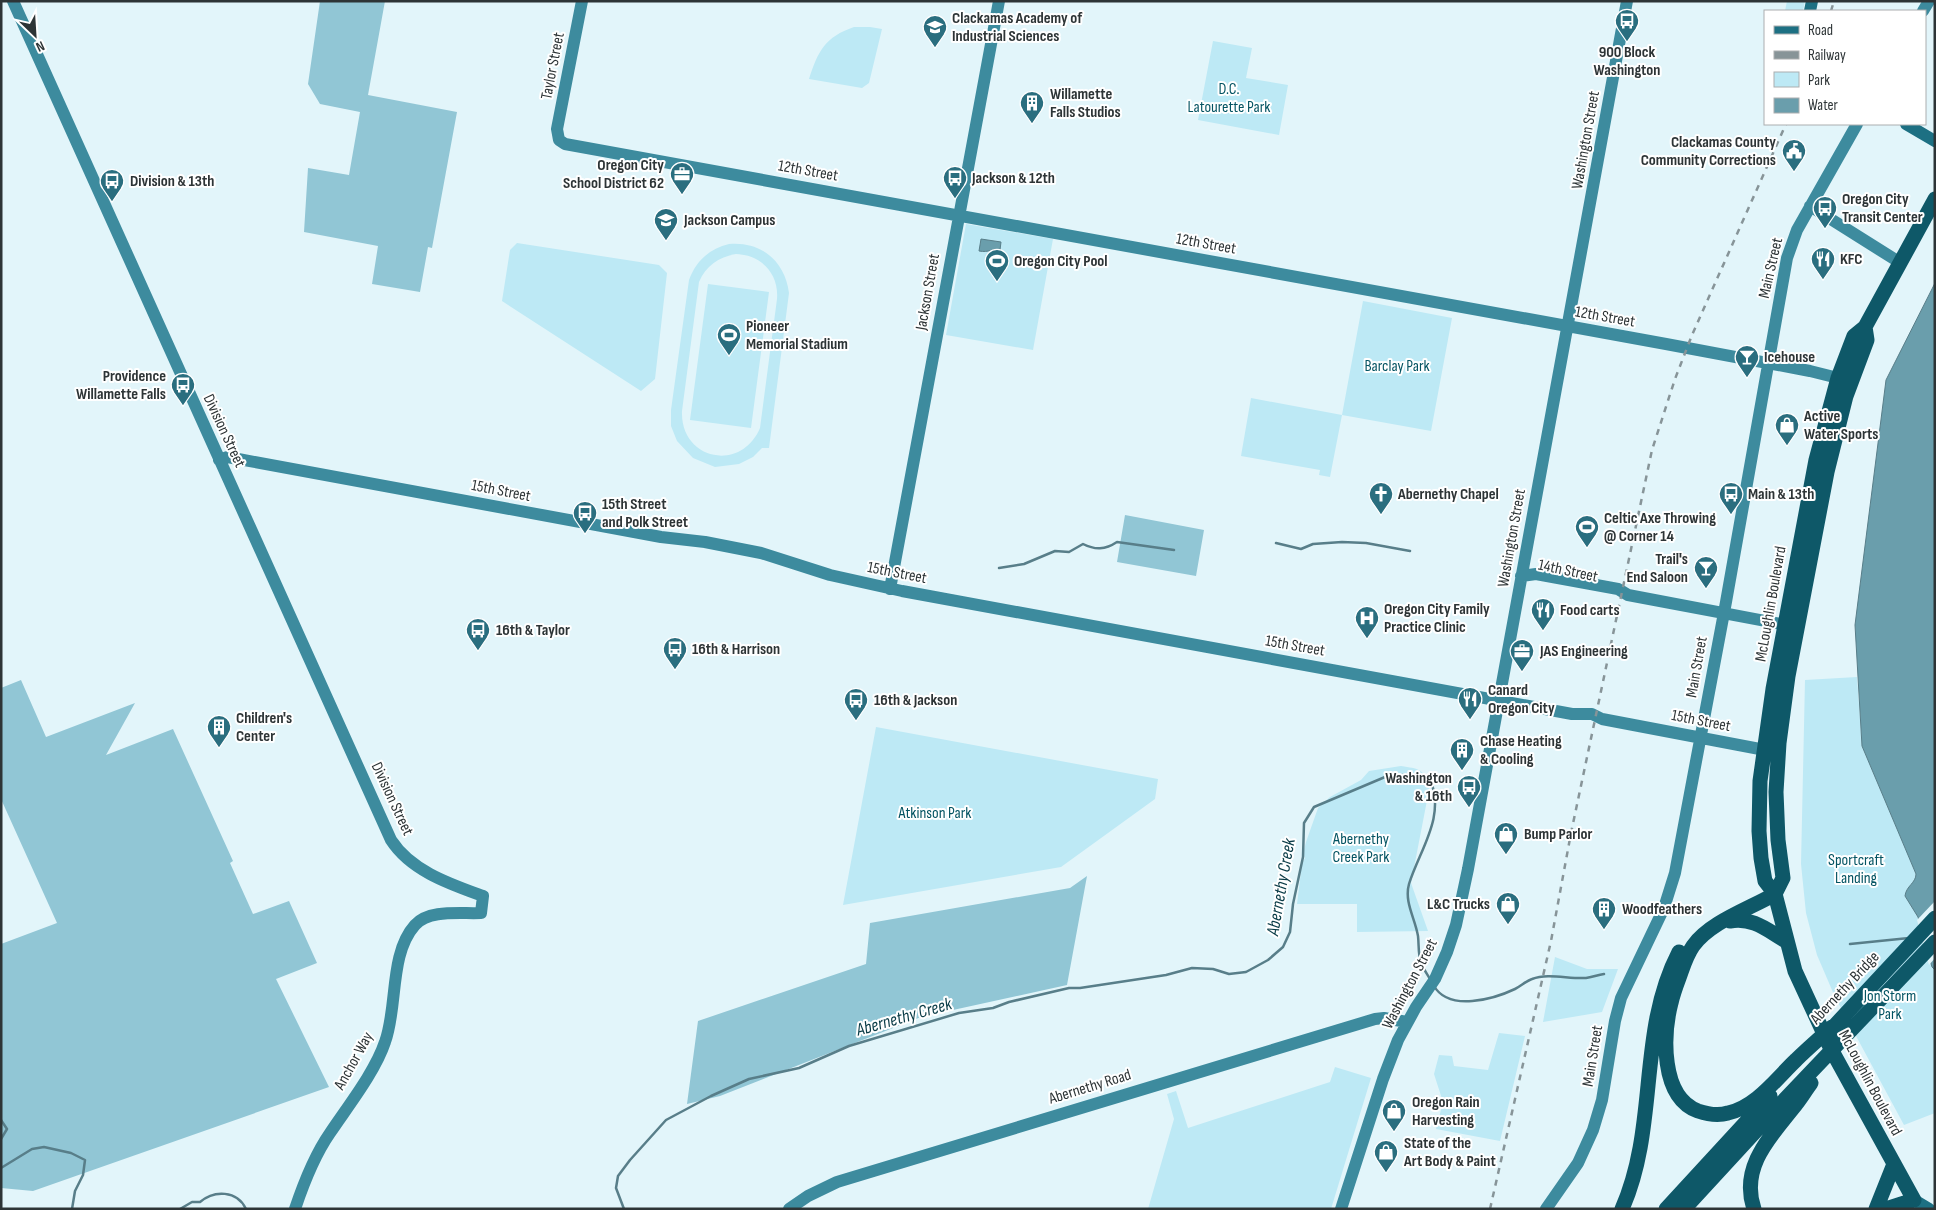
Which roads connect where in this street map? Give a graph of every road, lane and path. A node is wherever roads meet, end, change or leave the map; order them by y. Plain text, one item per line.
1 (13, 1) edge
2 (582, 1) edge
3 (999, 1) edge
4 (1628, 1) edge
5 (1856, 125) edge
6 (1908, 125) edge
7 (558, 138) joint
8 (1935, 141) edge
9 (1935, 198) edge
10 (1810, 206) junction
11 (958, 215) junction
12 (1899, 262) junction
13 (1567, 327) junction
14 (1768, 363) junction
15 (1844, 380) junction
16 (219, 460) junction
17 (1521, 576) junction
18 (890, 589) junction
19 (1724, 613) junction
20 (1791, 626) junction
21 (1498, 700) junction
22 (1700, 737) junction
23 (1765, 750) junction
24 (1775, 894) junction
25 (1935, 918) edge
26 (1723, 922) junction
27 (410, 932) joint
28 (1786, 941) junction
29 (1935, 942) edge
30 (1407, 1022) junction
31 (1786, 1090) junction
32 (1894, 1164) junction
33 (1911, 1206) edge
34 (295, 1209) edge
35 (789, 1209) edge
36 (1341, 1209) edge
37 (1546, 1209) edge
38 (1622, 1209) edge
39 (1666, 1209) edge
40 (1684, 1209) edge
41 (1754, 1209) edge
42 (1876, 1209) edge
43 (1886, 1209) edge
44 (1929, 1209) edge

1 - 16 street, Division Street
2 - 7 street, Taylor Street
3 - 11 street, Jackson Street
4 - 13 street, Washington Street
5 - 10 street, Main Street
6 - 8 main road
7 - 11 street, 12th Street
9 - 12 highway, McLoughlin Boulevard
10 - 12 street
10 - 14 street, Main Street
11 - 13 street, 12th Street
11 - 18 street, Jackson Street
12 - 15 highway, McLoughlin Boulevard
13 - 14 street, 12th Street
13 - 17 street, Washington Street
14 - 15 street, 12th Street
14 - 19 street, Main Street
15 - 20 highway, McLoughlin Boulevard
16 - 18 street, 15th Street
16 - 27 street, Division Street
17 - 19 street, 14th Street
17 - 21 street, Washington Street
18 - 21 street, 15th Street
19 - 20 street, 14th Street
19 - 22 street, Main Street
20 - 23 highway, McLoughlin Boulevard
20 - 24 highway, McLoughlin Boulevard
21 - 22 street, 15th Street
21 - 30 street, Washington Street
22 - 23 street, 15th Street
22 - 37 street, Main Street
23 - 24 highway, McLoughlin Boulevard
24 - 26 highway
24 - 28 highway, McLoughlin Boulevard
24 - 38 highway
25 - 31 highway, Abernethy Bridge
26 - 28 highway
26 - 31 highway
27 - 34 street, Anchor Way
28 - 32 highway, McLoughlin Boulevard
29 - 31 highway, Abernethy Bridge
30 - 35 street, Abernethy Road
30 - 36 street, Washington Street
31 - 39 highway
31 - 40 highway
31 - 41 highway
32 - 33 highway, McLoughlin Boulevard
32 - 42 highway
33 - 43 highway
33 - 44 main road, McLoughlin Boulevard

